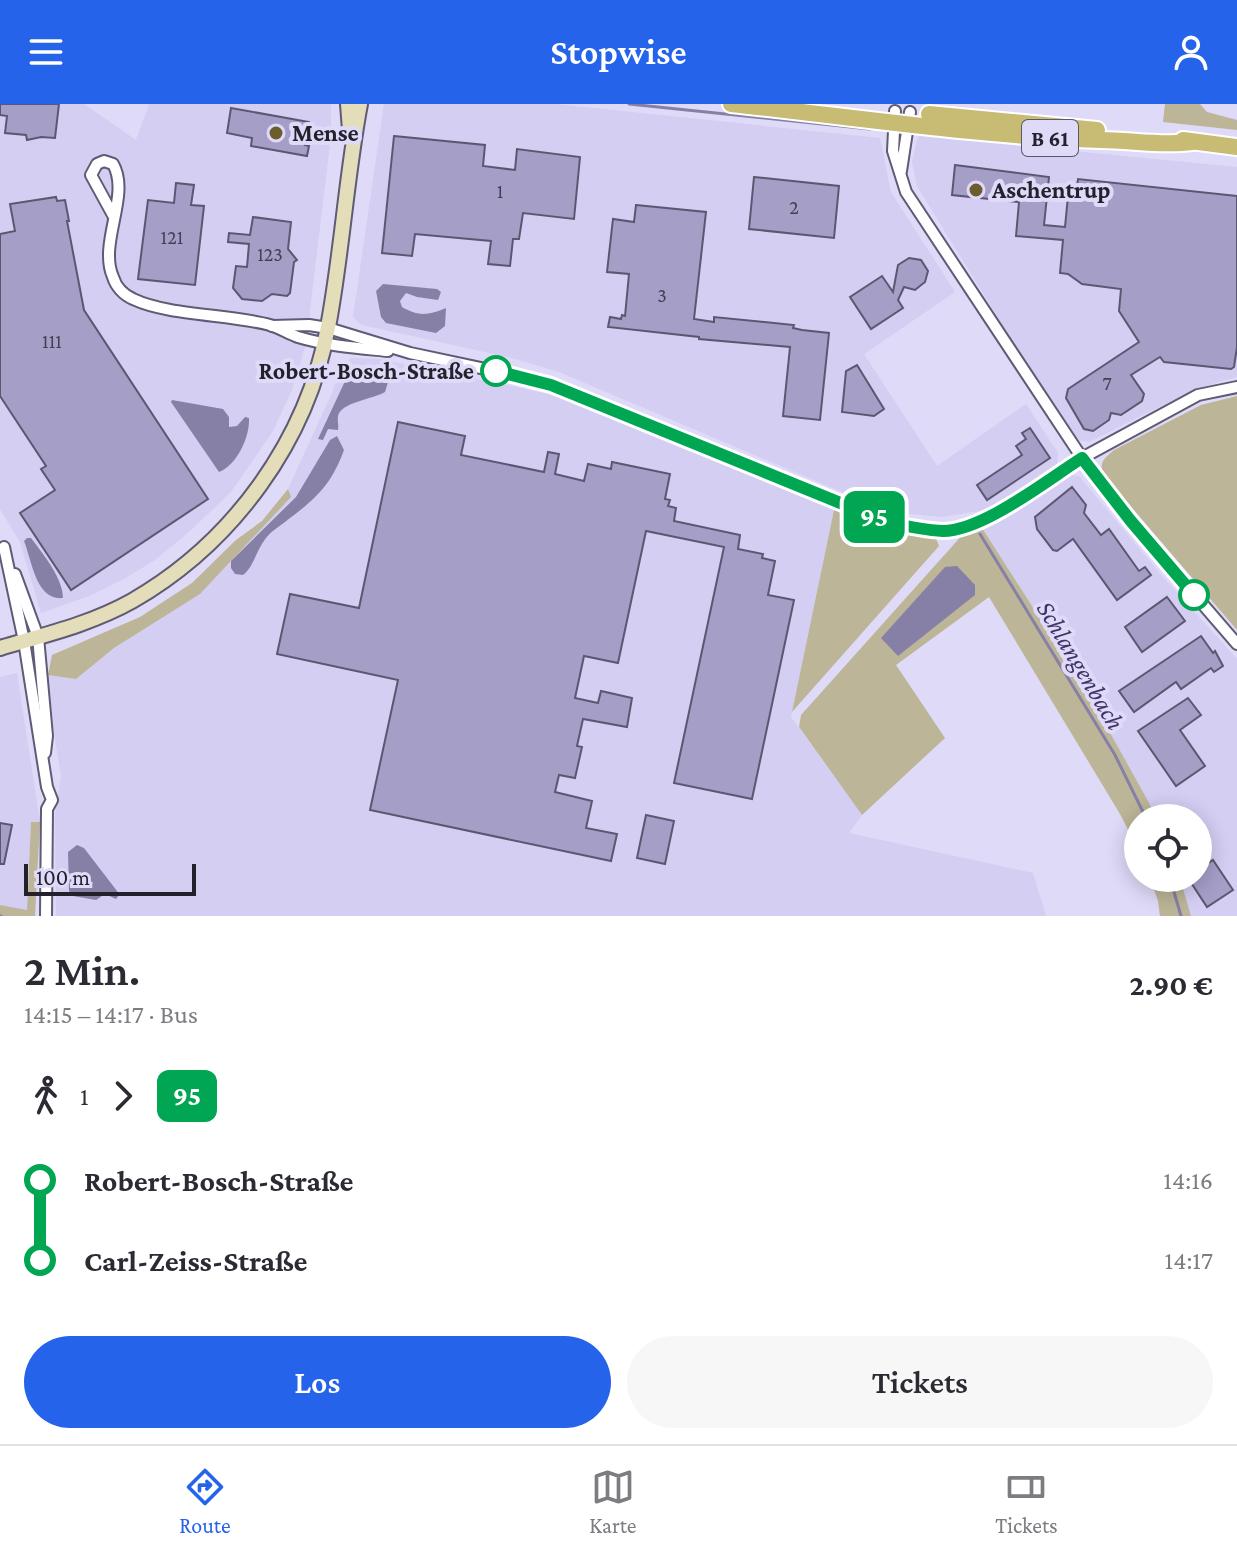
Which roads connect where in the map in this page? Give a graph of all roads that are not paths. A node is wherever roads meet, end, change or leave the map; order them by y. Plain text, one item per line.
1 (348, 104) edge
2 (360, 104) edge
3 (731, 104) edge
4 (836, 104) edge
5 (902, 117) junction
6 (1237, 147) edge
7 (351, 151) junction
8 (114, 217) junction
9 (326, 336) junction
10 (1237, 387) edge
11 (1082, 458) junction
12 (2, 543) edge
13 (31, 639) junction
14 (1237, 644) edge
15 (0, 648) edge
16 (46, 916) edge

1 - 7 main road
2 - 7 main road
3 - 5 main road, B 61
4 - 5 main road, B 61
5 - 6 main road, B 61
5 - 11 street
7 - 9 main road
8 - 8 street
8 - 9 street
9 - 11 street
9 - 13 main road
10 - 11 street
11 - 14 street
12 - 13 street
13 - 15 main road
13 - 16 street

